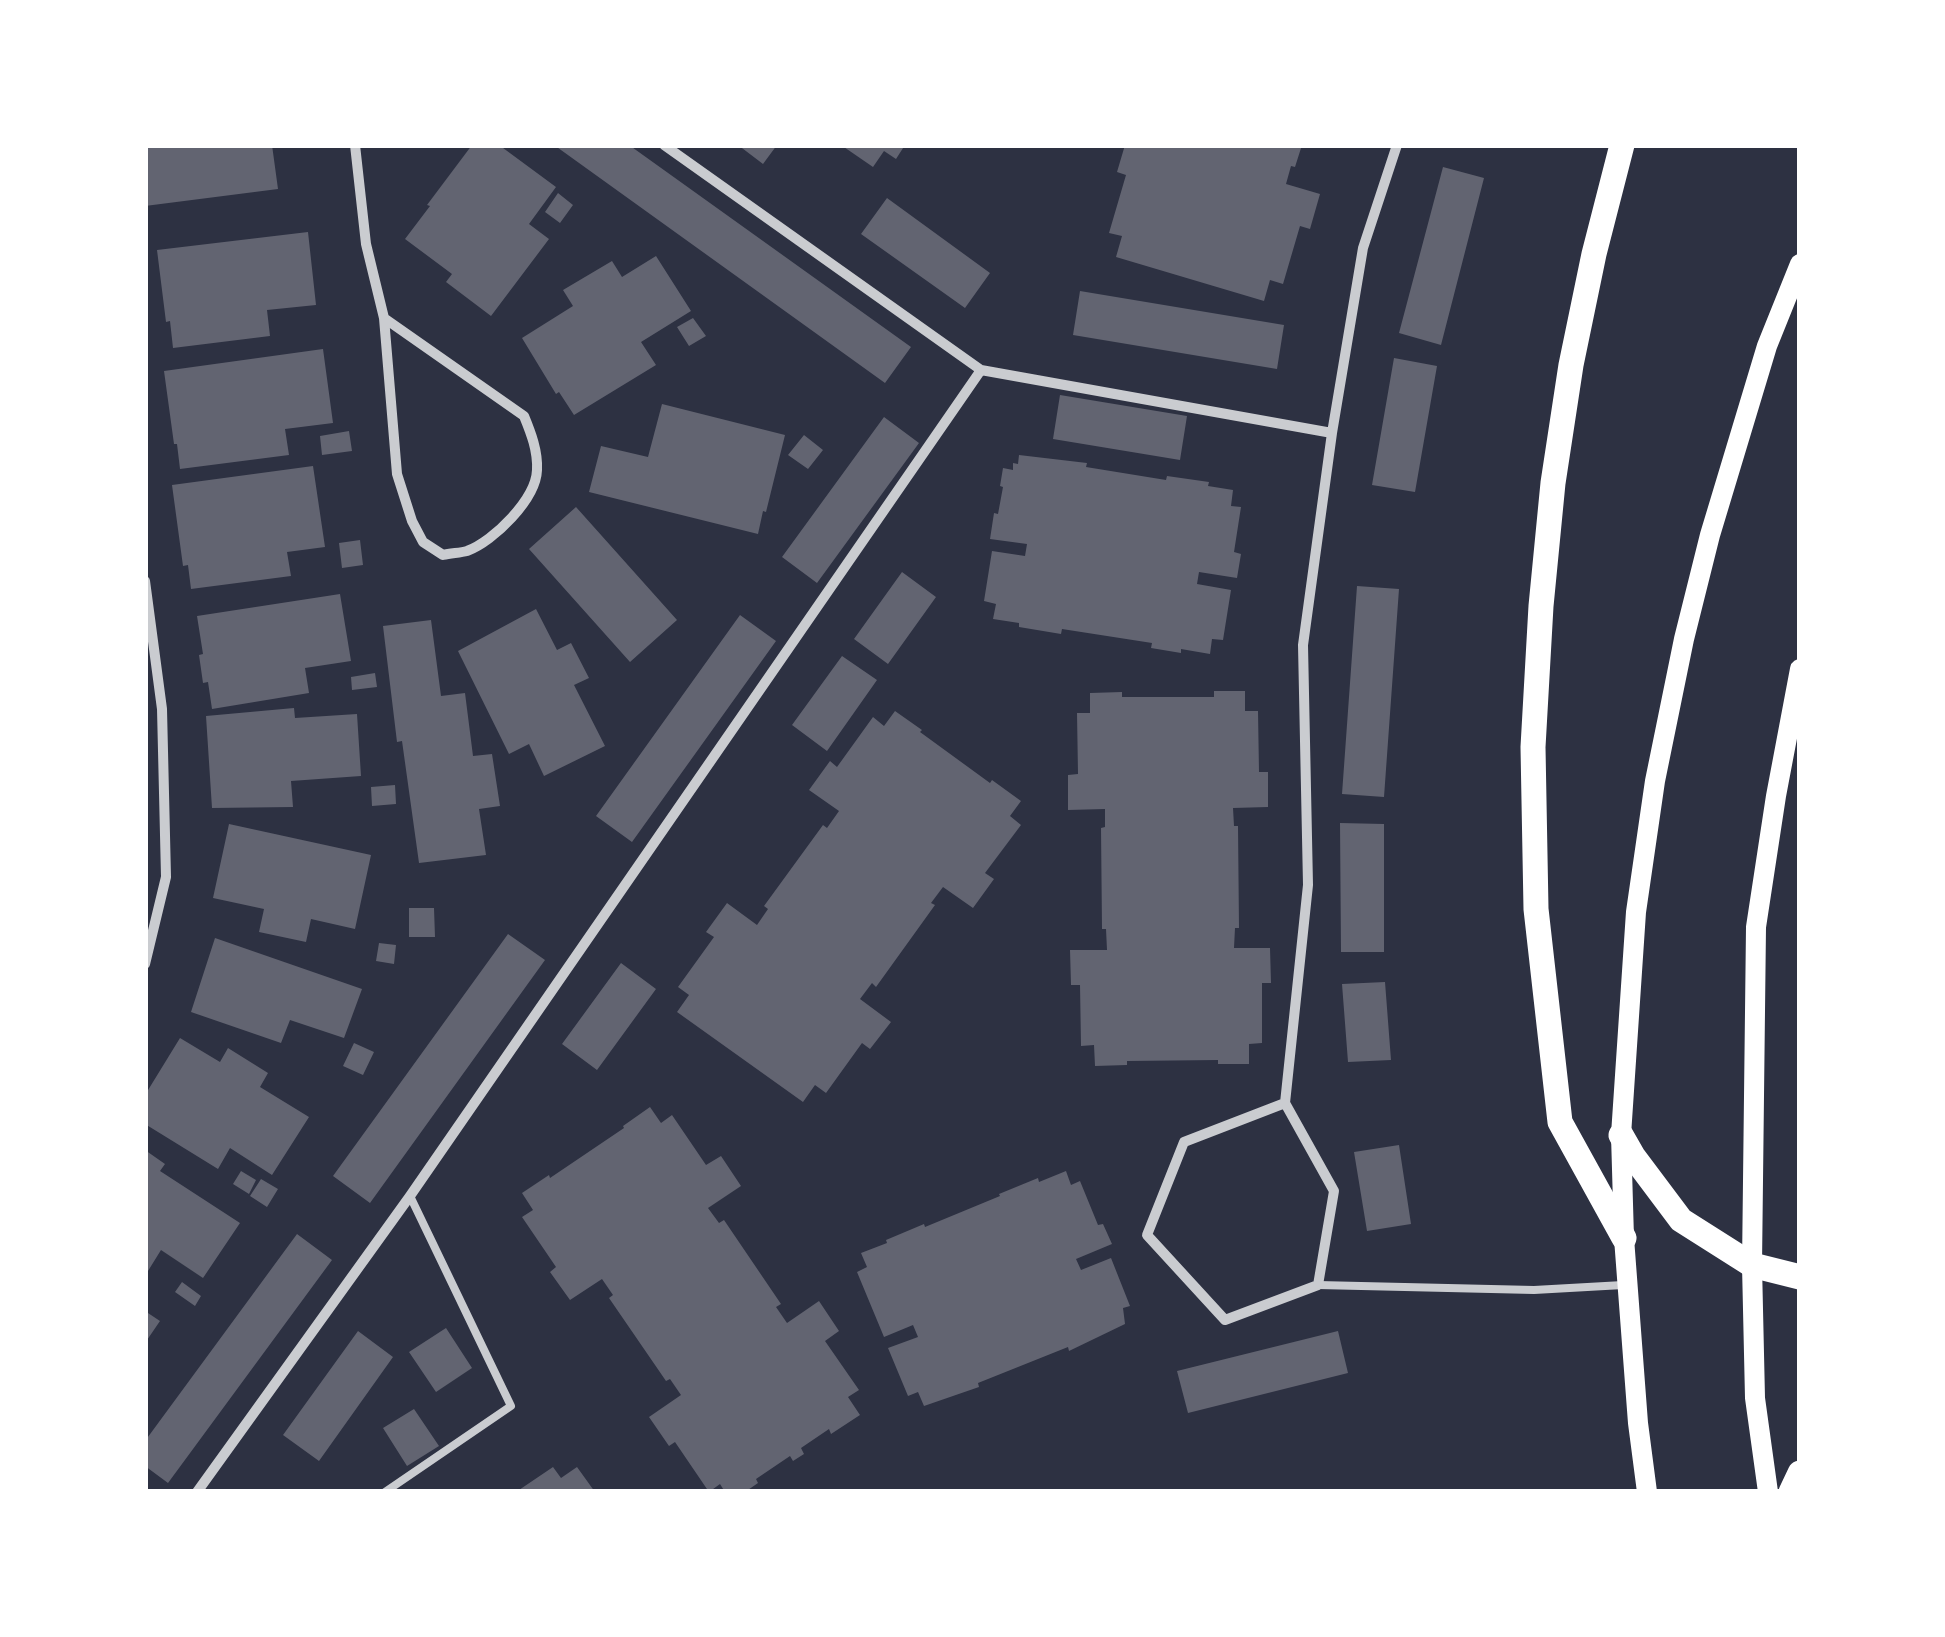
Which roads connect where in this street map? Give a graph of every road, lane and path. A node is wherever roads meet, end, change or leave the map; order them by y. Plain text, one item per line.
1 (354, 145) edge
2 (664, 145) edge
3 (1397, 145) edge
4 (1622, 145) edge
5 (1800, 264) edge
6 (384, 318) junction
7 (981, 370) junction
8 (1332, 433) junction
9 (145, 581) edge
10 (1800, 669) edge
11 (145, 964) edge
12 (1286, 1103) junction
13 (1621, 1134) junction
14 (410, 1196) junction
15 (1624, 1238) junction
16 (1752, 1265) junction
17 (1800, 1277) edge
18 (1628, 1284) junction
19 (1318, 1285) junction
20 (1800, 1474) edge
21 (196, 1492) edge
22 (385, 1492) edge
23 (1647, 1492) edge
24 (1768, 1492) edge
25 (1790, 1492) edge

1 - 6 street
2 - 7 street
3 - 8 street
4 - 15 main road
5 - 13 main road
6 - 6 street
7 - 8 street
7 - 14 street
8 - 12 street
9 - 11 street
10 - 16 main road
12 - 19 street
12 - 19 street
13 - 15 main road
13 - 16 main road
14 - 21 street
14 - 22 lane
15 - 18 main road
16 - 17 main road
16 - 24 main road
18 - 19 lane
18 - 23 main road
20 - 25 main road

